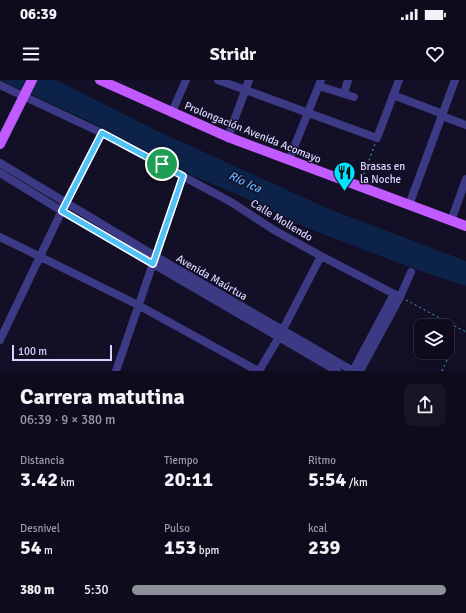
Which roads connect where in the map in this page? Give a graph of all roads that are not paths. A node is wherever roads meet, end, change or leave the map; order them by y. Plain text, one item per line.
1 (32, 80) edge
2 (100, 80) edge
3 (186, 80) edge
4 (218, 80) edge
5 (249, 80) edge
6 (348, 80) edge
7 (399, 80) edge
8 (455, 80) edge
9 (320, 83) edge
10 (0, 85) edge
11 (245, 90) junction
12 (25, 94) junction
13 (344, 94) junction
14 (393, 95) junction
15 (354, 97) dead end
16 (172, 112) junction
17 (308, 113) junction
18 (442, 115) junction
19 (466, 125) edge
20 (102, 133) junction
21 (228, 137) junction
22 (0, 144) edge
23 (290, 160) junction
24 (0, 163) edge
25 (0, 173) edge
26 (183, 176) junction
27 (466, 180) edge
28 (66, 202) junction
29 (409, 205) junction
30 (62, 211) junction
31 (451, 221) junction
32 (466, 226) edge
33 (0, 237) edge
34 (40, 256) junction
35 (321, 256) junction
36 (154, 260) junction
37 (411, 272) dead end
38 (397, 295) junction
39 (138, 305) junction
40 (281, 334) junction
41 (0, 340) edge
42 (116, 371) edge
43 (258, 371) edge
44 (337, 371) edge
45 (353, 371) edge
46 (360, 371) edge

1 - 12 main road
2 - 16 main road, Prolongación Avenida Acomayo
3 - 16 street
4 - 11 street
5 - 11 street
6 - 13 street
7 - 14 street
8 - 18 street
9 - 13 street
9 - 17 street
10 - 12 street, Calle Mollendo
11 - 17 street
11 - 21 street
12 - 20 street, Calle Mollendo
12 - 22 main road
13 - 15 street
14 - 17 street
14 - 18 street
16 - 21 main road, Prolongación Avenida Acomayo
17 - 23 street
18 - 19 street
18 - 29 street
20 - 26 street, Calle Mollendo
20 - 28 street
21 - 23 main road, Prolongación Avenida Acomayo
23 - 29 main road, Prolongación Avenida Acomayo
24 - 28 street, Avenida Maúrtua
25 - 30 street, Avenida Maúrtua
26 - 35 street, Calle Mollendo
26 - 36 street
27 - 31 street
28 - 30 street
28 - 36 street, Avenida Maúrtua
29 - 31 main road, Prolongación Avenida Acomayo
30 - 34 street
30 - 36 street, Avenida Maúrtua
31 - 32 main road, Prolongación Avenida Acomayo
33 - 34 street
34 - 39 street
34 - 41 street
35 - 38 street, Calle Mollendo
35 - 40 street
36 - 39 street
36 - 40 street, Avenida Maúrtua
37 - 38 street
38 - 45 street
38 - 46 street
39 - 42 street
39 - 43 street
40 - 43 street
40 - 44 street, Avenida Maúrtua
40 - 45 street, Avenida Maúrtua

